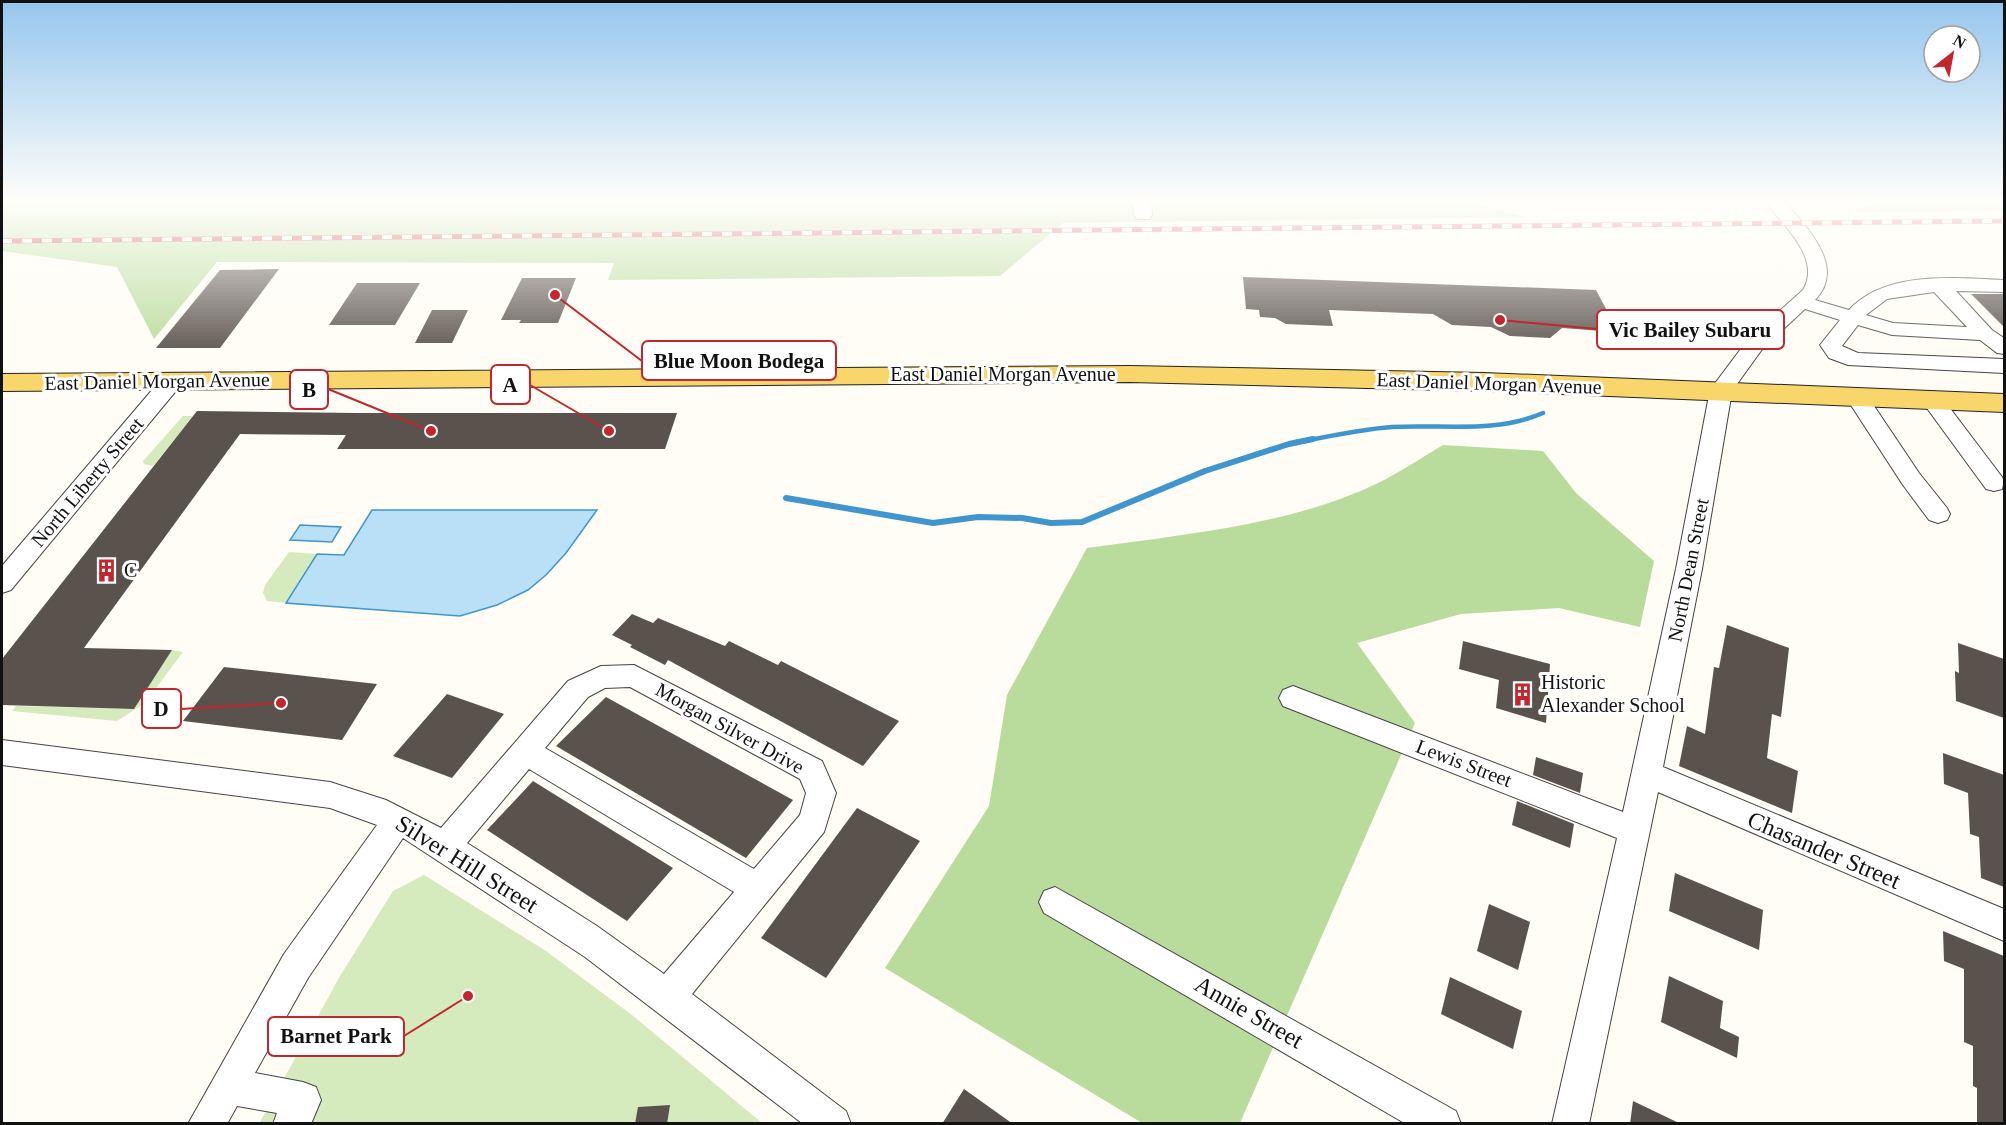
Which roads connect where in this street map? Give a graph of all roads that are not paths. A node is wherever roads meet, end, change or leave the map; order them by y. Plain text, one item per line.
1 (1813, 254) edge
2 (1941, 286) junction
3 (2004, 286) edge
4 (1802, 302) junction
5 (1852, 319) junction
6 (1985, 334) junction
7 (2004, 348) edge
8 (2004, 366) edge
9 (172, 381) junction
10 (2, 383) edge
11 (1721, 390) junction
12 (1856, 396) junction
13 (1932, 400) junction
14 (2004, 403) edge
15 (1994, 483) dead end
16 (1938, 514) dead end
17 (2, 583) edge
18 (1293, 698) dead end
19 (524, 750) junction
20 (2, 753) edge
21 (1645, 773) junction
22 (398, 820) junction
23 (1633, 830) junction
24 (446, 845) junction
25 (758, 889) junction
26 (1055, 902) dead end
27 (2004, 925) edge
28 (667, 997) junction
29 (228, 1086) junction
30 (206, 1124) edge
31 (291, 1124) edge
32 (833, 1124) edge
33 (1443, 1124) edge
34 (1570, 1124) edge

1 - 4 street, North Dean Street
2 - 3 street
2 - 5 street
2 - 6 street
4 - 5 street
4 - 11 street, North Dean Street
5 - 6 street
5 - 8 street
6 - 7 street
9 - 10 main road, East Daniel Morgan Avenue
9 - 11 main road, East Daniel Morgan Avenue
9 - 17 street, North Liberty Street
11 - 12 main road, East Daniel Morgan Avenue
11 - 21 street, North Dean Street
12 - 13 main road, East Daniel Morgan Avenue
12 - 16 street
13 - 14 main road, East Daniel Morgan Avenue
13 - 15 street
18 - 23 street, Lewis Street
19 - 24 street, Morgan Silver Drive
19 - 25 street
19 - 25 street, Morgan Silver Drive
20 - 22 street, Silver Hill Street
21 - 23 street, North Dean Street
21 - 27 street, Chasander Street
22 - 24 street, Silver Hill Street
22 - 29 street
23 - 34 street, North Dean Street
24 - 28 street, Silver Hill Street
25 - 28 street, Morgan Silver Drive
26 - 33 street, Annie Street
28 - 32 street, Silver Hill Street
29 - 30 street
29 - 31 street

